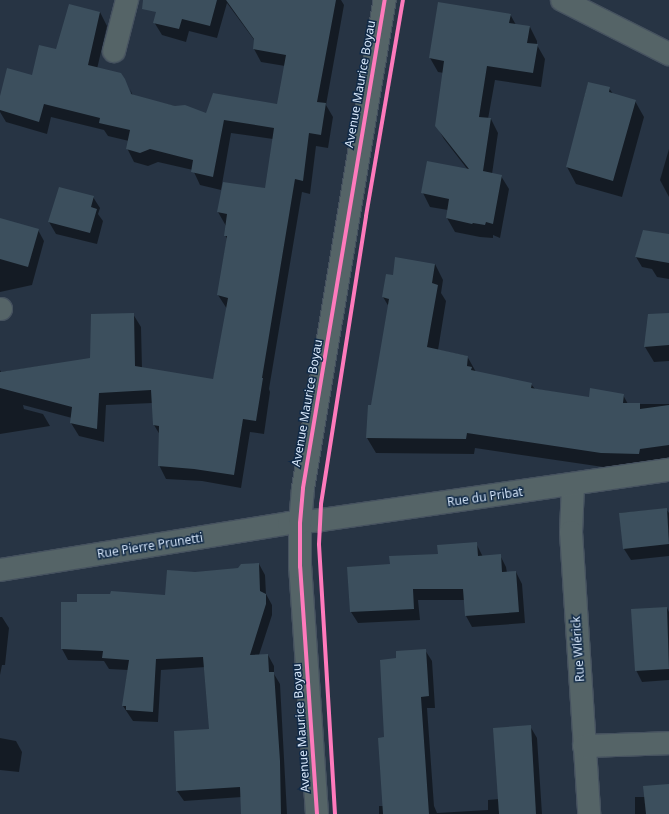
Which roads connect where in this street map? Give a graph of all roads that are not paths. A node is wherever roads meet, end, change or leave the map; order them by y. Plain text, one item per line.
1 (127, 0) edge
2 (385, 0) edge
3 (562, 0) edge
4 (114, 51) dead end
5 (669, 54) edge
6 (669, 470) edge
7 (573, 485) junction
8 (300, 522) junction
9 (0, 570) edge
10 (669, 743) edge
11 (584, 746) junction
12 (316, 814) edge
13 (589, 814) edge

1 - 4 street
2 - 8 street, Avenue Maurice Boyau
3 - 5 street
6 - 7 street, Rue du Pribat
7 - 8 street, Rue du Pribat
7 - 11 street, Rue Wlérick
8 - 9 street, Rue Pierre Prunetti
8 - 12 street, Avenue Maurice Boyau
10 - 11 street
11 - 13 street, Rue Wlérick

